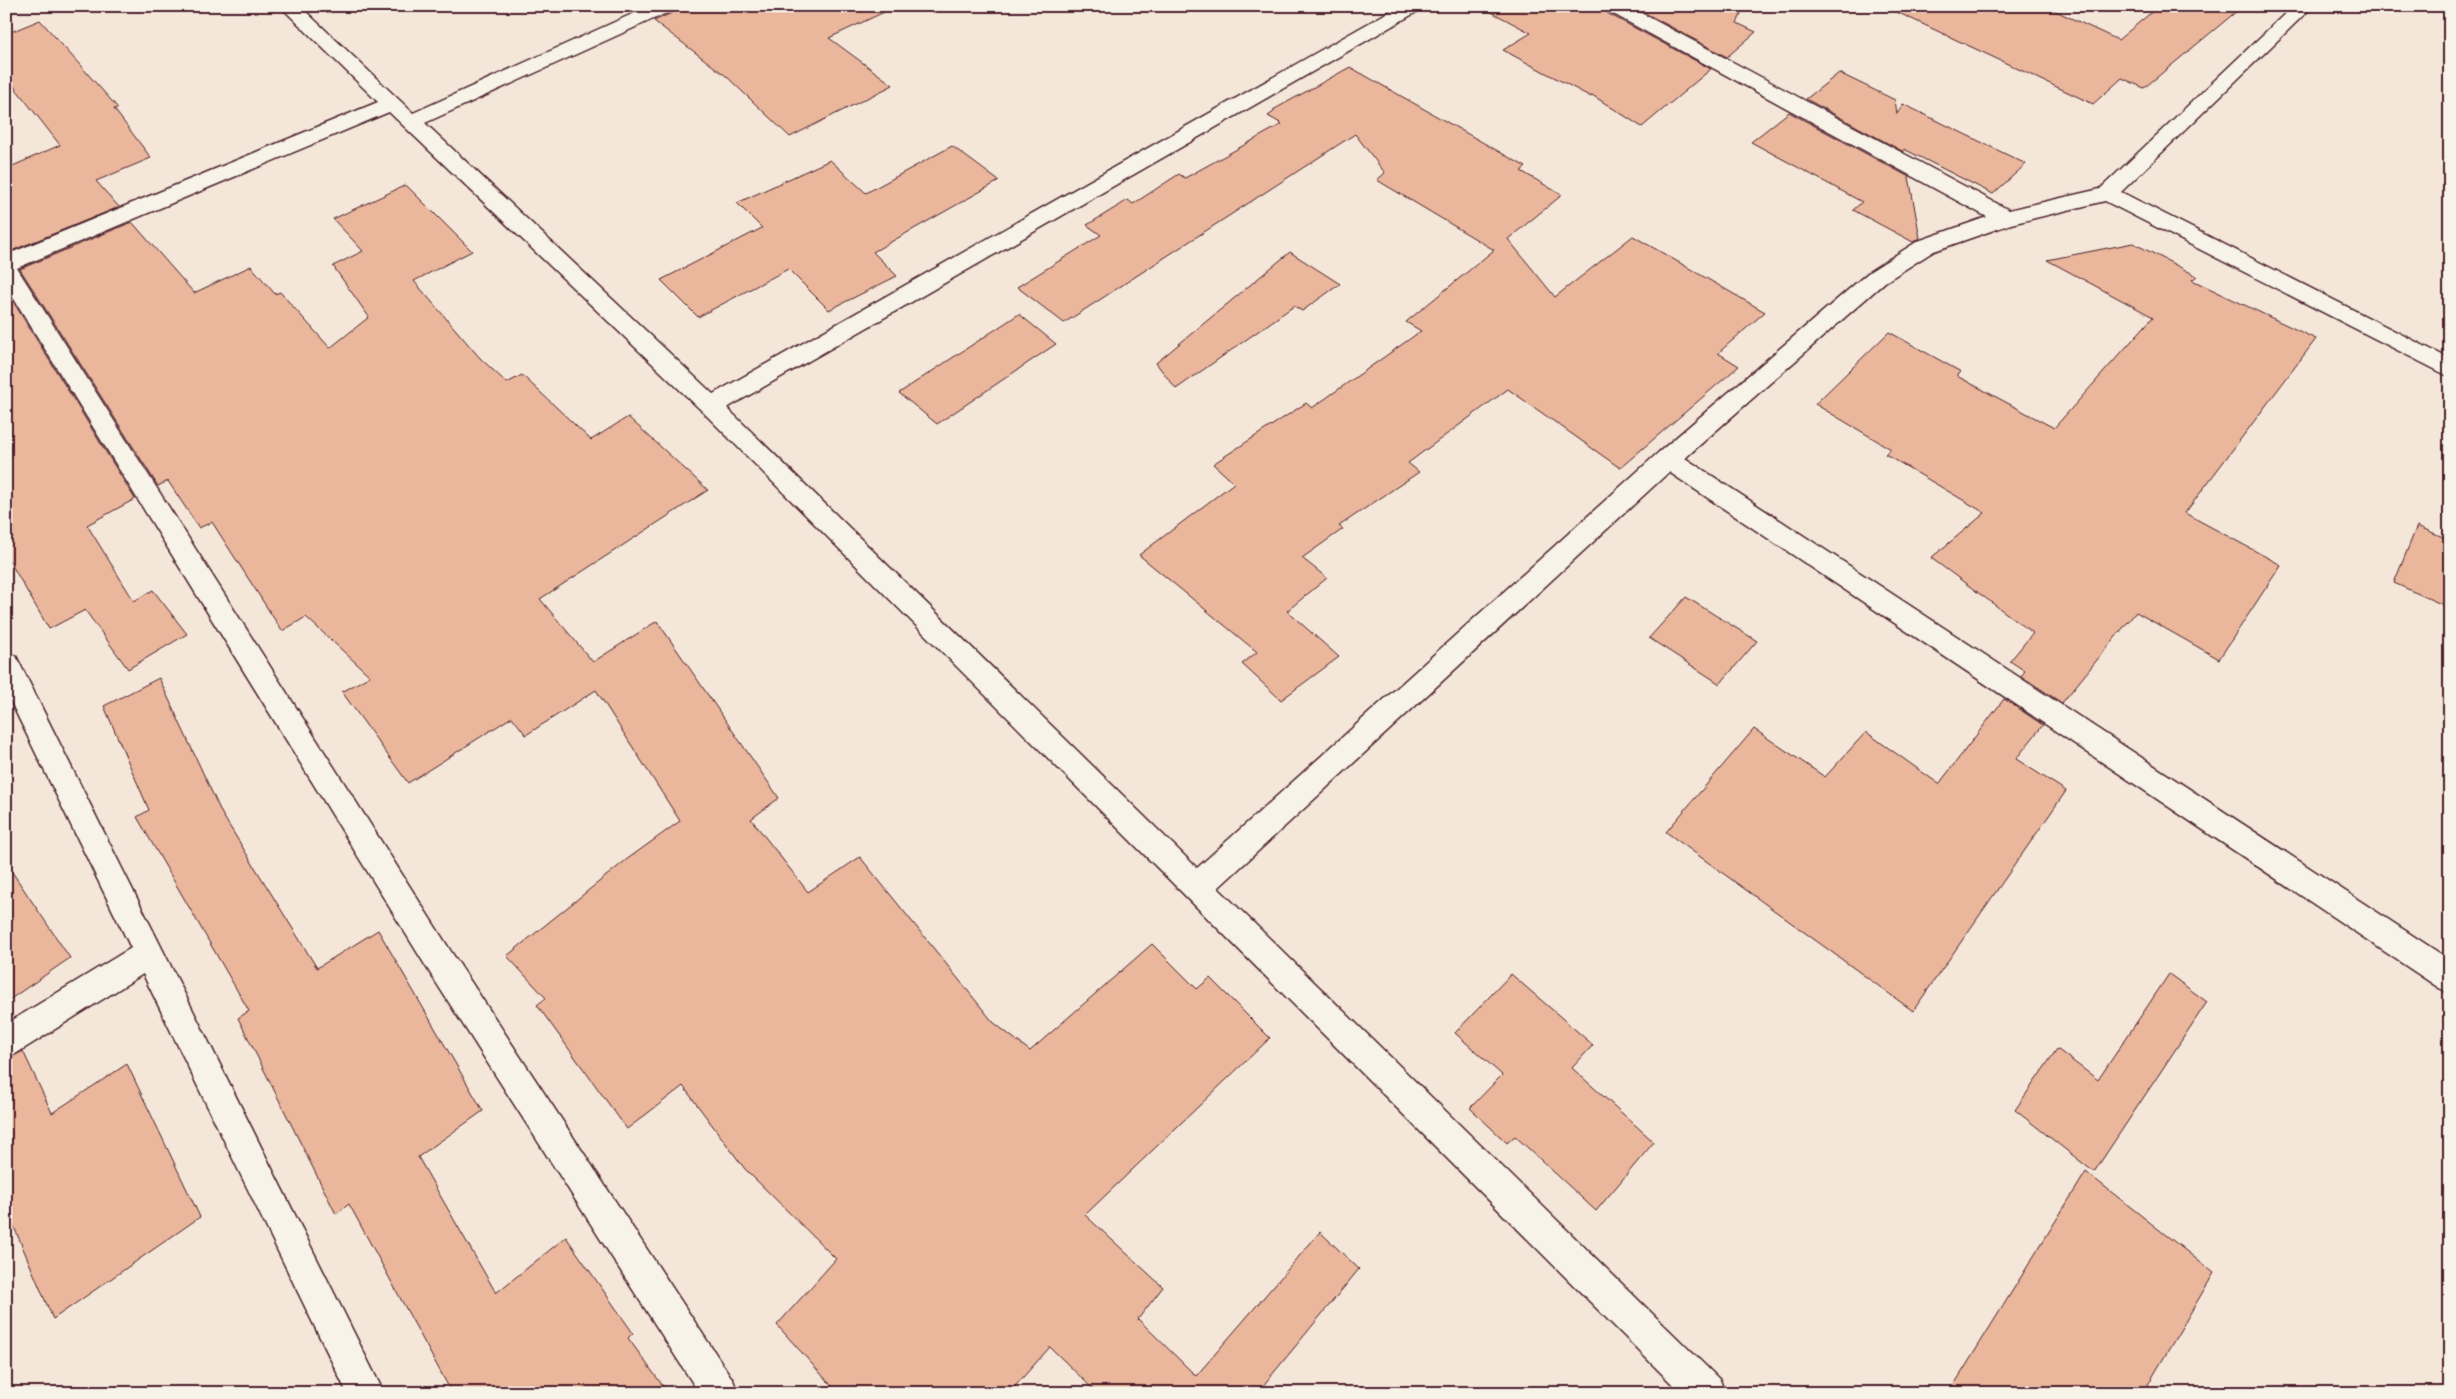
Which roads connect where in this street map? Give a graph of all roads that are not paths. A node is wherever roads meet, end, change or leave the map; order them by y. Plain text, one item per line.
1 (289, 6) edge
2 (666, 6) edge
3 (1413, 6) edge
4 (1613, 6) edge
5 (2304, 6) edge
6 (392, 104) junction
7 (412, 121) junction
8 (2107, 194) junction
9 (2006, 218) junction
10 (6, 264) edge
11 (6, 268) edge
12 (2450, 369) edge
13 (711, 406) junction
14 (1668, 459) junction
15 (6, 664) edge
16 (1197, 888) junction
17 (149, 954) junction
18 (2450, 978) edge
19 (6, 1042) edge
20 (366, 1393) edge
21 (720, 1393) edge
22 (1707, 1393) edge

1 - 6 street
2 - 7 street
3 - 13 street
4 - 9 street
5 - 8 street
6 - 7 street
6 - 10 street
7 - 13 street
8 - 9 street
8 - 12 street
9 - 14 street
11 - 21 street
13 - 16 street
14 - 16 street
14 - 18 street
15 - 17 street
16 - 22 street
17 - 19 street
17 - 20 street

